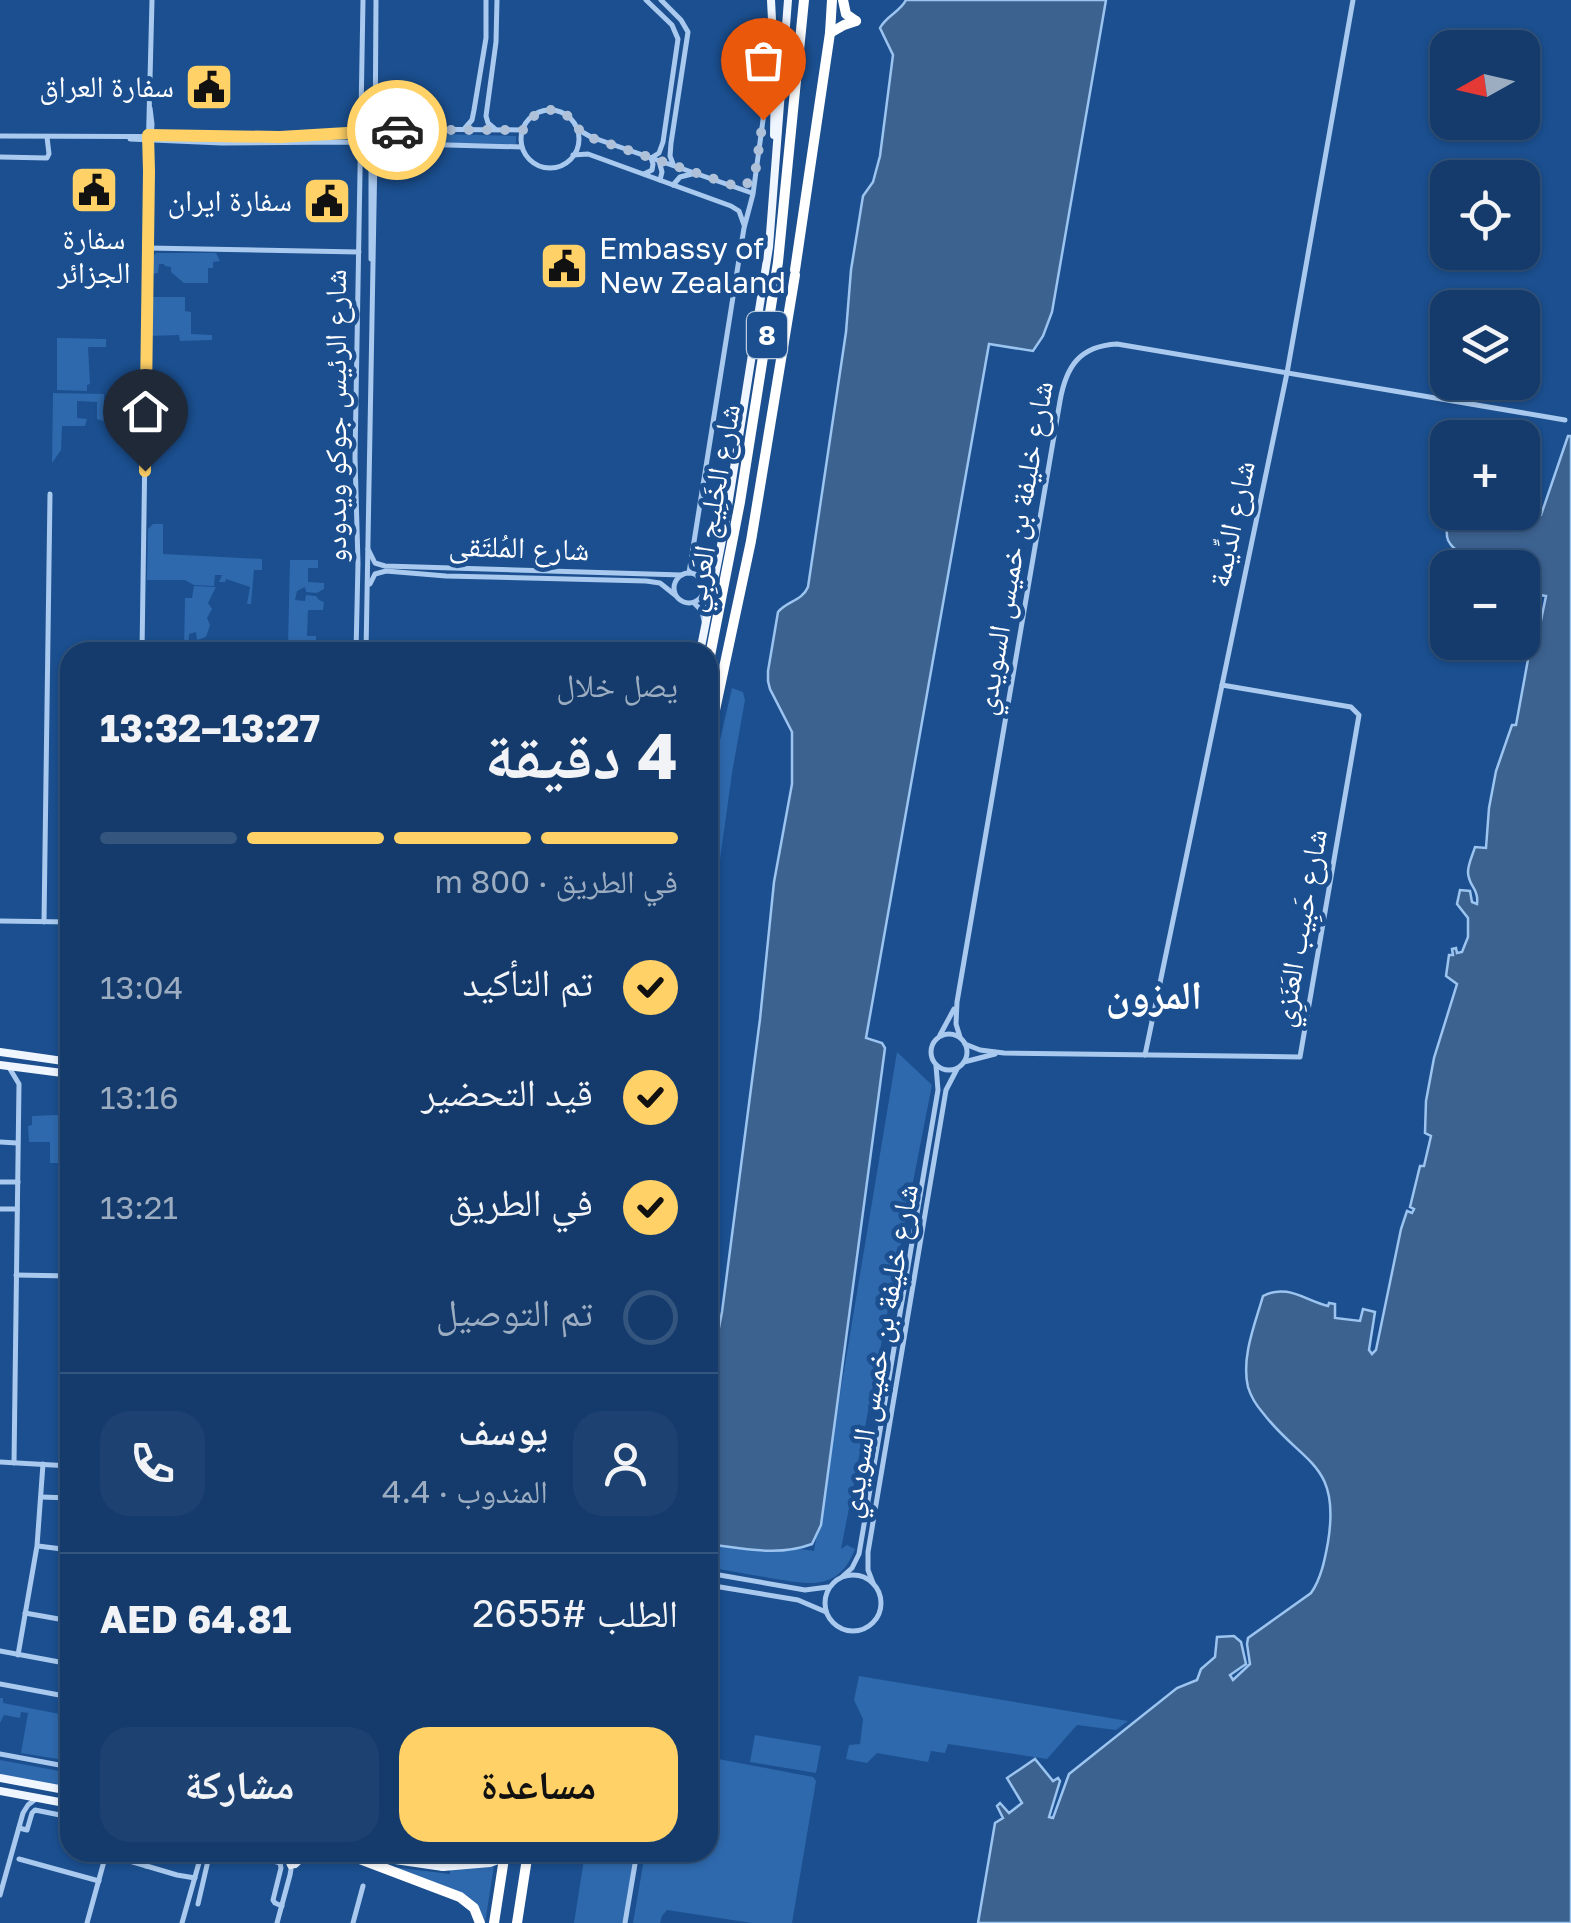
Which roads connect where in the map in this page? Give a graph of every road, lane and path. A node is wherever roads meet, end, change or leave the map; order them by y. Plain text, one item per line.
1 (152, 0) edge
2 (363, 0) edge
3 (376, 0) edge
4 (486, 0) edge
5 (497, 0) edge
6 (646, 0) edge
7 (660, 0) edge
8 (771, 0) edge
9 (788, 0) edge
10 (804, 0) edge
11 (832, 0) edge
12 (842, 0) edge
13 (1353, 0) edge
14 (830, 33) junction
15 (476, 95) junction
16 (488, 98) junction
17 (374, 106) junction
18 (361, 115) junction
19 (665, 125) junction
20 (674, 127) junction
21 (404, 129) junction
22 (577, 129) junction
23 (463, 130) junction
24 (498, 130) junction
25 (523, 130) junction
26 (375, 131) junction
27 (361, 132) junction
28 (343, 133) junction
29 (0, 136) edge
30 (47, 137) junction
31 (150, 138) junction
32 (341, 142) junction
33 (361, 143) junction
34 (373, 143) junction
35 (404, 145) junction
36 (522, 147) junction
37 (360, 156) junction
38 (574, 156) junction
39 (0, 157) edge
40 (655, 160) junction
41 (375, 166) junction
42 (674, 166) junction
43 (695, 173) junction
44 (644, 174) junction
45 (755, 174) junction
46 (660, 180) junction
47 (724, 183) junction
48 (673, 185) junction
49 (734, 186) junction
50 (753, 194) junction
51 (720, 202) junction
52 (744, 228) junction
53 (769, 247) junction
54 (148, 248) junction
55 (359, 252) junction
56 (374, 267) junction
57 (1287, 372) junction
58 (1565, 420) dead end
59 (50, 494) dead end
60 (725, 525) junction
61 (367, 546) junction
62 (686, 574) junction
63 (664, 575) junction
64 (698, 576) junction
65 (646, 581) junction
66 (367, 592) junction
67 (675, 595) junction
68 (694, 603) junction
69 (703, 639) junction
70 (142, 642) edge
71 (356, 642) edge
72 (366, 642) edge
73 (702, 642) edge
74 (713, 642) edge
75 (1222, 685) junction
76 (718, 696) edge
77 (0, 921) edge
78 (44, 922) junction
79 (60, 922) edge
80 (957, 1002) junction
81 (939, 1036) junction
82 (960, 1038) junction
83 (965, 1044) junction
84 (0, 1052) edge
85 (1004, 1053) junction
86 (1146, 1055) junction
87 (60, 1061) edge
88 (964, 1062) junction
89 (3, 1065) edge
90 (936, 1066) junction
91 (956, 1069) junction
92 (36, 1070) junction
93 (60, 1074) edge
94 (19, 1084) junction
95 (0, 1142) edge
96 (18, 1142) junction
97 (0, 1182) edge
98 (18, 1182) junction
99 (0, 1209) edge
100 (18, 1209) junction
101 (16, 1275) junction
102 (60, 1276) edge
103 (0, 1462) edge
104 (14, 1463) junction
105 (43, 1464) junction
106 (60, 1465) edge
107 (41, 1497) junction
108 (60, 1498) edge
109 (37, 1546) junction
110 (60, 1549) edge
111 (718, 1575) edge
112 (843, 1576) junction
113 (873, 1583) junction
114 (831, 1586) junction
115 (718, 1587) edge
116 (25, 1612) junction
117 (827, 1612) junction
118 (60, 1619) edge
119 (0, 1652) edge
120 (18, 1655) junction
121 (60, 1662) edge
122 (0, 1684) edge
123 (60, 1695) edge
124 (0, 1754) edge
125 (60, 1766) edge
126 (0, 1778) edge
127 (60, 1789) edge
128 (0, 1791) edge
129 (15, 1794) junction
130 (37, 1798) junction
131 (60, 1802) edge
132 (23, 1814) junction
133 (60, 1814) edge
134 (19, 1828) junction
135 (19, 1859) dead end
136 (104, 1862) edge
137 (134, 1862) edge
138 (147, 1862) edge
139 (199, 1862) edge
140 (208, 1862) edge
141 (277, 1862) edge
142 (292, 1862) edge
143 (298, 1862) edge
144 (367, 1862) edge
145 (434, 1862) edge
146 (440, 1862) edge
147 (449, 1862) edge
148 (487, 1862) edge
149 (503, 1862) edge
150 (526, 1862) edge
151 (635, 1862) edge
152 (444, 1863) junction
153 (146, 1866) junction
154 (292, 1868) junction
155 (194, 1879) junction
156 (99, 1881) junction
157 (202, 1884) junction
158 (363, 1886) dead end
159 (0, 1895) edge
160 (198, 1904) dead end
161 (282, 1906) junction
162 (87, 1923) edge
163 (182, 1923) edge
164 (277, 1923) edge
165 (353, 1923) edge
166 (480, 1923) edge
167 (494, 1923) edge
168 (517, 1923) edge
169 (625, 1923) edge

1 - 31 street
2 - 18 street, شارع الرئيس جوكو ويدودو
3 - 17 street, شارع الرئيس جوكو ويدودو
4 - 15 street
5 - 16 street
6 - 19 street
7 - 20 street
8 - 45 street
8 - 53 main road
9 - 53 main road
10 - 74 highway, شارع الخَلِيج العَربِي / 8
11 - 14 highway, شارع الخَلِيج العَربِي / 8
12 - 14 highway
13 - 57 street, شارع الدِّيمة
14 - 76 highway, شارع الخَلِيج العَربِي / 8
15 - 16 street
15 - 23 street
16 - 24 street
17 - 21 street
17 - 26 street, شارع الرئيس جوكو ويدودو
18 - 27 street, شارع الرئيس جوكو ويدودو
18 - 28 street
19 - 20 street
19 - 40 street
20 - 42 street
21 - 23 street
21 - 26 street
22 - 25 street
22 - 38 street
22 - 40 street
23 - 24 street
24 - 25 street
25 - 36 street
26 - 27 street
26 - 34 street, شارع الرئيس جوكو ويدودو
27 - 28 street
27 - 33 street, شارع الرئيس جوكو ويدودو
27 - 34 street
28 - 31 street
29 - 30 street
30 - 31 street
30 - 39 street
31 - 32 street
31 - 54 street
32 - 33 street
32 - 37 street
33 - 34 street
33 - 37 street, شارع الرئيس جوكو ويدودو
34 - 35 street
34 - 41 street, شارع الرئيس جوكو ويدودو
34 - 56 street
35 - 36 street
35 - 41 street
36 - 38 street
37 - 55 street, شارع الرئيس جوكو ويدودو
38 - 44 street
40 - 42 street
40 - 44 street
40 - 46 street
41 - 56 street, شارع الرئيس جوكو ويدودو
42 - 43 street
43 - 47 street
43 - 48 street
44 - 46 street
45 - 49 street
45 - 50 street
46 - 48 street
47 - 49 street
47 - 51 street
48 - 51 street
49 - 50 street
50 - 52 street
51 - 52 street
52 - 62 street
53 - 60 main road
54 - 55 street
54 - 70 street
55 - 71 street, شارع الرئيس جوكو ويدودو
56 - 61 street, شارع الرئيس جوكو ويدودو
57 - 58 street, شارع خليفة بن خميس السويدي
57 - 75 street, شارع الدِّيمة
57 - 80 street, شارع خليفة بن خميس السويدي
59 - 78 street
60 - 64 street
60 - 69 main road
61 - 63 street, شارع المُلتَقى
61 - 66 street, شارع الرئيس جوكو ويدودو
62 - 63 street, شارع المُلتَقى
62 - 64 street
62 - 67 street
63 - 65 street
64 - 68 street
65 - 66 street, شارع المُلتَقى
65 - 67 street, شارع المُلتَقى
66 - 72 street, شارع الرئيس جوكو ويدودو
67 - 68 street
68 - 69 street
69 - 73 main road
75 - 86 street, شارع الدِّيمة
75 - 86 street, شارع حَبِيب العَنَزِي
77 - 78 street
78 - 79 street
80 - 81 street, شارع خليفة بن خميس السويدي
80 - 82 street, شارع خليفة بن خميس السويدي
81 - 82 street
81 - 90 street
82 - 83 street
83 - 85 street, شارع حَبِيب العَنَزِي
83 - 88 street
84 - 87 main road
85 - 86 street, شارع حَبِيب العَنَزِي
85 - 88 street, شارع حَبِيب العَنَزِي
88 - 91 street
89 - 92 main road
89 - 94 street
90 - 91 street
90 - 112 street, شارع خليفة بن خميس السويدي
91 - 113 street, شارع خليفة بن خميس السويدي
92 - 93 main road
92 - 94 street
94 - 96 street
95 - 96 street
96 - 98 street
97 - 98 street
98 - 100 street
99 - 100 street
100 - 101 street
101 - 102 street
101 - 104 street
103 - 104 street
104 - 105 street
105 - 106 street
105 - 107 street
107 - 108 street
107 - 109 street
109 - 110 street
109 - 116 street
111 - 114 street
112 - 113 street
112 - 114 street
113 - 117 street
114 - 117 street
115 - 117 street
116 - 118 street
116 - 120 street
119 - 120 street
120 - 121 street
122 - 123 street
124 - 125 street
126 - 127 main road
128 - 129 main road
129 - 130 main road
129 - 132 street
130 - 131 main road
130 - 132 street
132 - 134 street
133 - 134 street
134 - 159 street
135 - 156 street
136 - 156 street
137 - 153 street
138 - 153 street
139 - 155 street
140 - 157 street
141 - 161 street
142 - 154 main road
143 - 154 main road
144 - 166 highway
145 - 152 main road
146 - 152 main road
147 - 152 main road
148 - 152 main road, bridge
149 - 167 highway
150 - 168 highway
151 - 169 street
153 - 155 street
154 - 161 street
155 - 157 street
155 - 163 street
156 - 162 street
157 - 160 street
158 - 165 street
161 - 164 street

